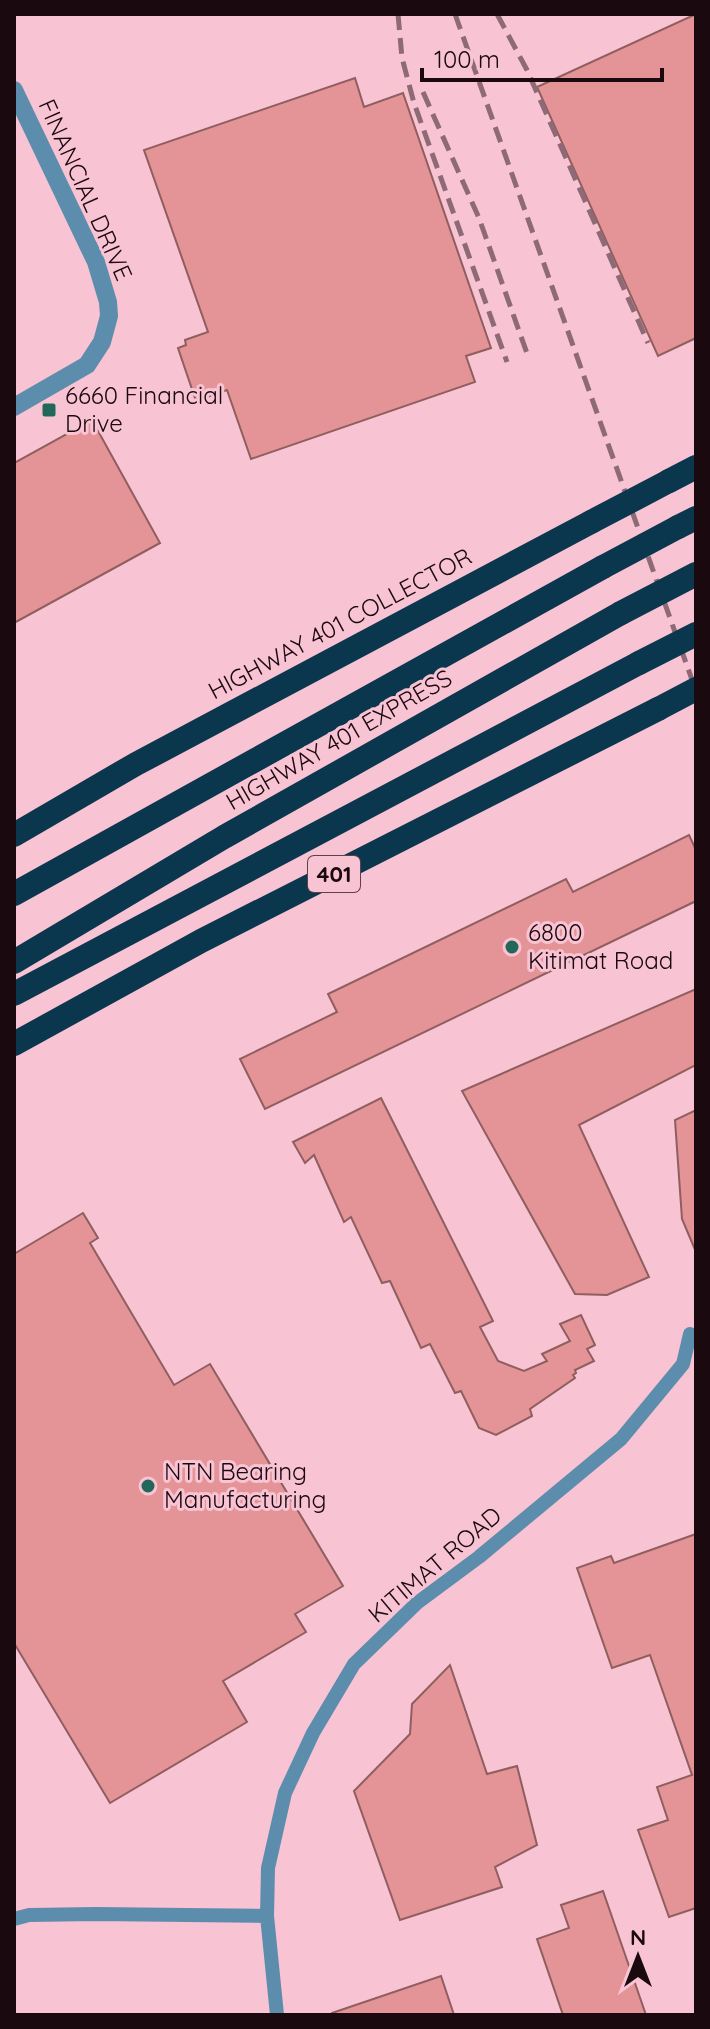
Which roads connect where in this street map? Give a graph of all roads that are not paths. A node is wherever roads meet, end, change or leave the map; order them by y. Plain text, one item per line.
1 (14, 90) edge
2 (14, 407) edge
3 (696, 467) edge
4 (687, 523) edge
5 (696, 574) edge
6 (696, 634) edge
7 (696, 689) edge
8 (14, 835) edge
9 (14, 894) edge
10 (201, 941) junction
11 (14, 962) edge
12 (14, 994) edge
13 (14, 1044) edge
14 (14, 1054) edge
15 (690, 1334) dead end
16 (267, 1916) junction
17 (14, 1919) edge
18 (277, 2015) edge

1 - 2 street, FINANCIAL DRIVE
3 - 8 highway, HIGHWAY 401 COLLECTOR, bridge
4 - 9 highway, HIGHWAY 401 EXPRESS, bridge
5 - 11 highway, HIGHWAY 401 EXPRESS, bridge
6 - 12 highway, bridge
7 - 10 highway, 401, bridge
10 - 13 highway, 401
10 - 14 highway
15 - 16 street, KITIMAT ROAD
16 - 17 street
16 - 18 street, KITIMAT ROAD

